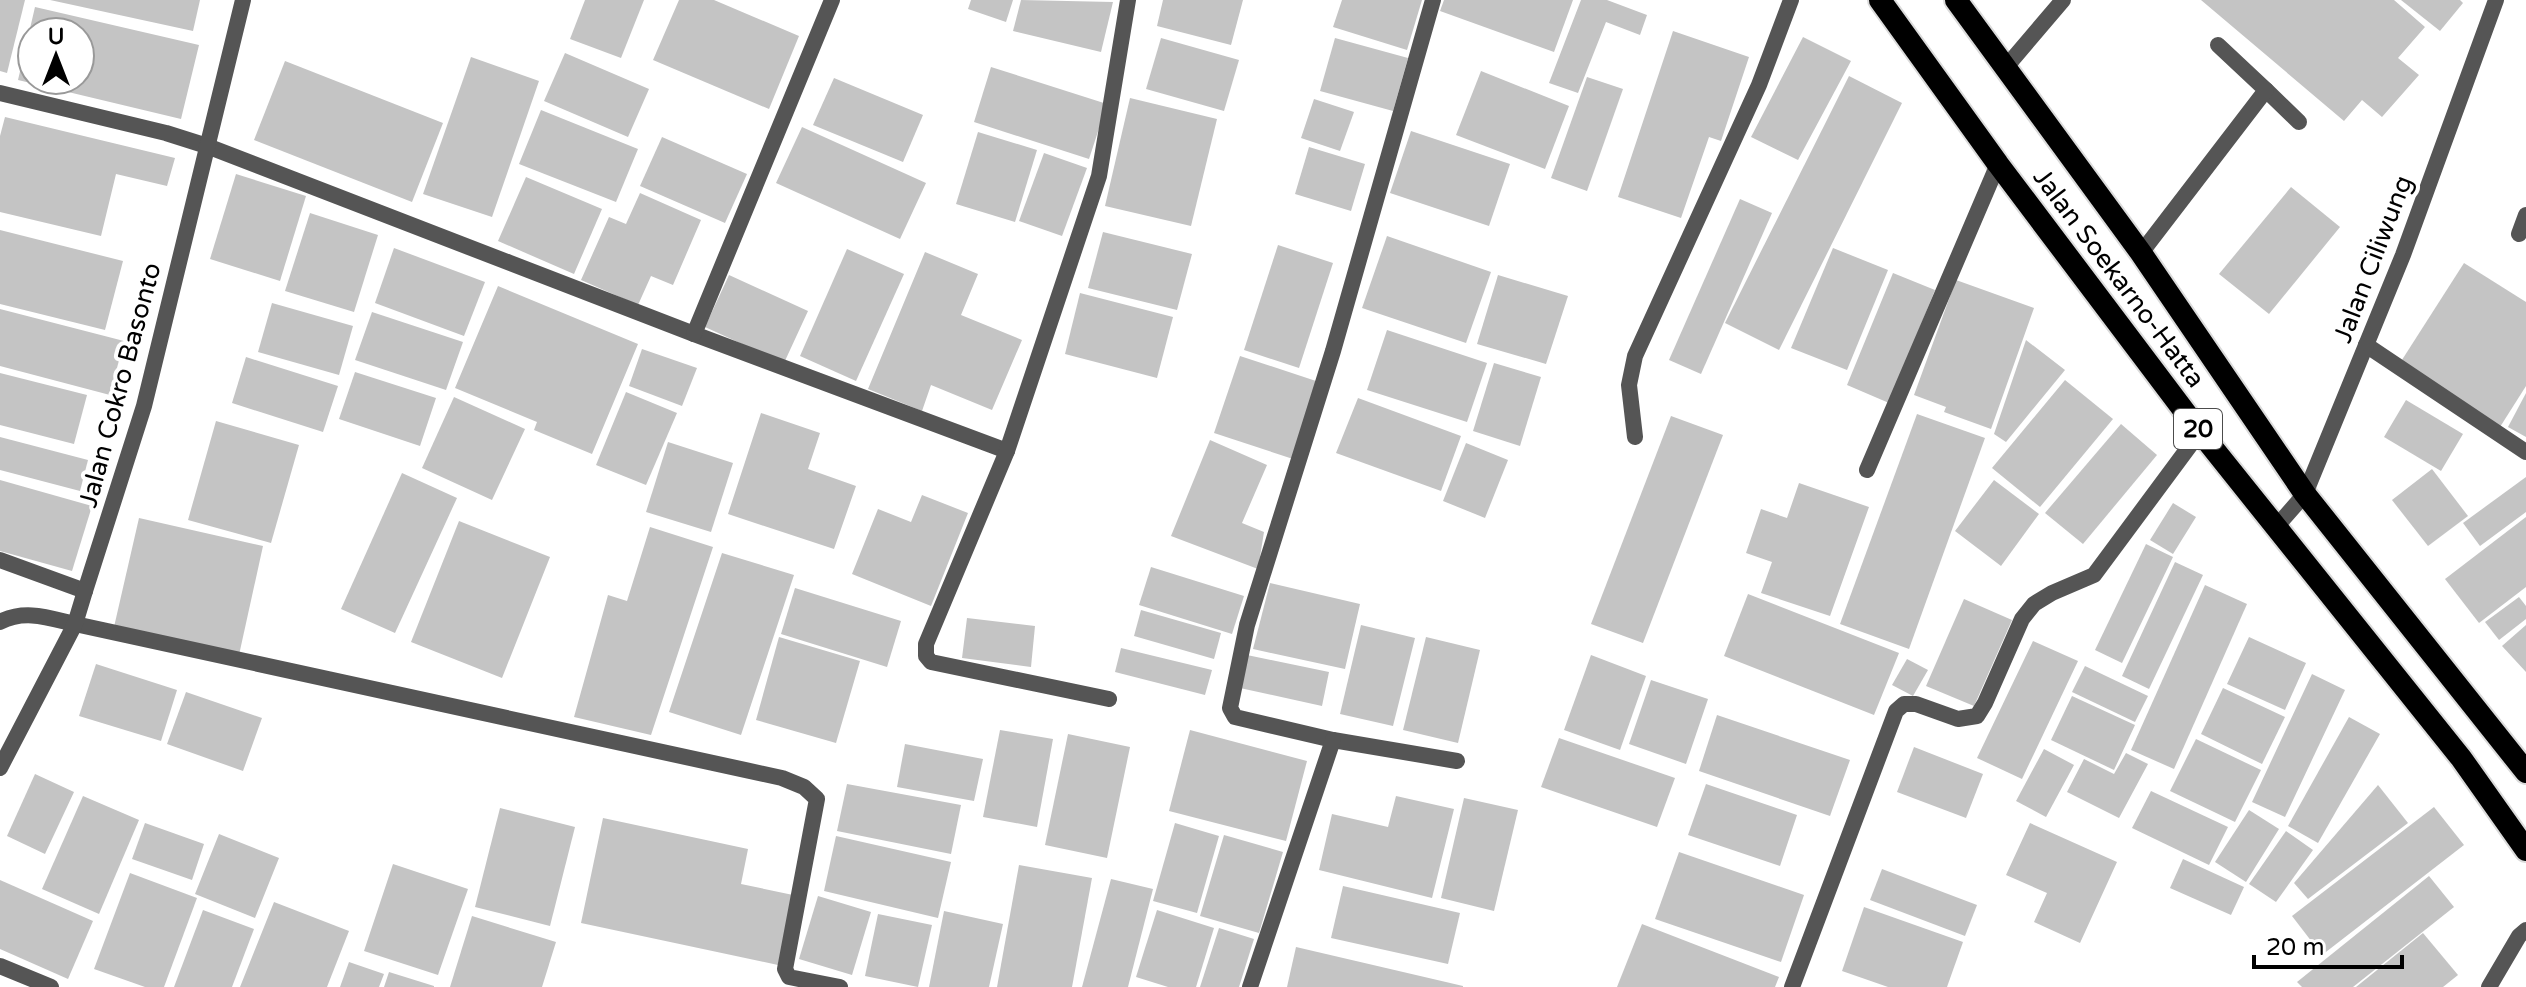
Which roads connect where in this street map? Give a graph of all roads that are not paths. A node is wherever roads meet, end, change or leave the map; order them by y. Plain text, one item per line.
1 (243, 0) edge
2 (832, 0) edge
3 (1128, 0) edge
4 (1433, 0) edge
5 (1791, 0) edge
6 (1880, 0) edge
7 (1956, 0) edge
8 (2063, 0) edge
9 (2496, 0) edge
10 (2218, 45) dead end
11 (2006, 67) junction
12 (2266, 90) junction
13 (0, 93) edge
14 (2299, 122) dead end
15 (207, 146) junction
16 (1998, 164) junction
17 (2526, 215) edge
18 (2519, 234) dead end
19 (2141, 253) junction
20 (694, 334) junction
21 (2366, 345) junction
22 (2200, 432) junction
23 (1635, 437) dead end
24 (1007, 451) junction
25 (2526, 452) edge
26 (1867, 470) dead end
27 (2305, 494) junction
28 (2277, 526) junction
29 (0, 560) edge
30 (85, 591) junction
31 (0, 622) edge
32 (75, 624) junction
33 (1109, 699) dead end
34 (1333, 740) junction
35 (2, 757) edge
36 (1457, 761) dead end
37 (2526, 772) edge
38 (2526, 850) edge
39 (2526, 930) edge
40 (0, 966) edge
41 (51, 987) edge
42 (840, 987) edge
43 (1250, 987) edge
44 (1792, 987) edge
45 (2489, 987) edge

1 - 15 street, Jalan Cokro Basonto
2 - 20 street
3 - 24 street
4 - 34 street
5 - 23 street
6 - 16 highway, Jalan Soekarno-Hatta / 20
7 - 11 highway, Jalan Soekarno-Hatta / 20
8 - 11 street
9 - 21 street, Jalan Ciliwung
10 - 12 street
11 - 19 highway, Jalan Soekarno-Hatta / 20
12 - 14 street
12 - 19 street
13 - 15 street
15 - 20 street
15 - 30 street, Jalan Cokro Basonto
16 - 22 highway, Jalan Soekarno-Hatta / 20
16 - 26 street
17 - 18 street
19 - 27 highway, Jalan Soekarno-Hatta / 20
20 - 24 street
21 - 25 street
21 - 27 street, Jalan Ciliwung
22 - 28 highway, Jalan Soekarno-Hatta / 20
22 - 44 street
24 - 33 street
27 - 28 street, Jalan Ciliwung
27 - 37 highway, Jalan Soekarno-Hatta / 20
28 - 38 highway, Jalan Soekarno-Hatta / 20
29 - 30 street
30 - 32 street, Jalan Cokro Basonto
31 - 32 street
32 - 35 street, Jalan Cokro Basonto
32 - 42 street
34 - 36 street
34 - 43 street
39 - 45 street
40 - 41 street

